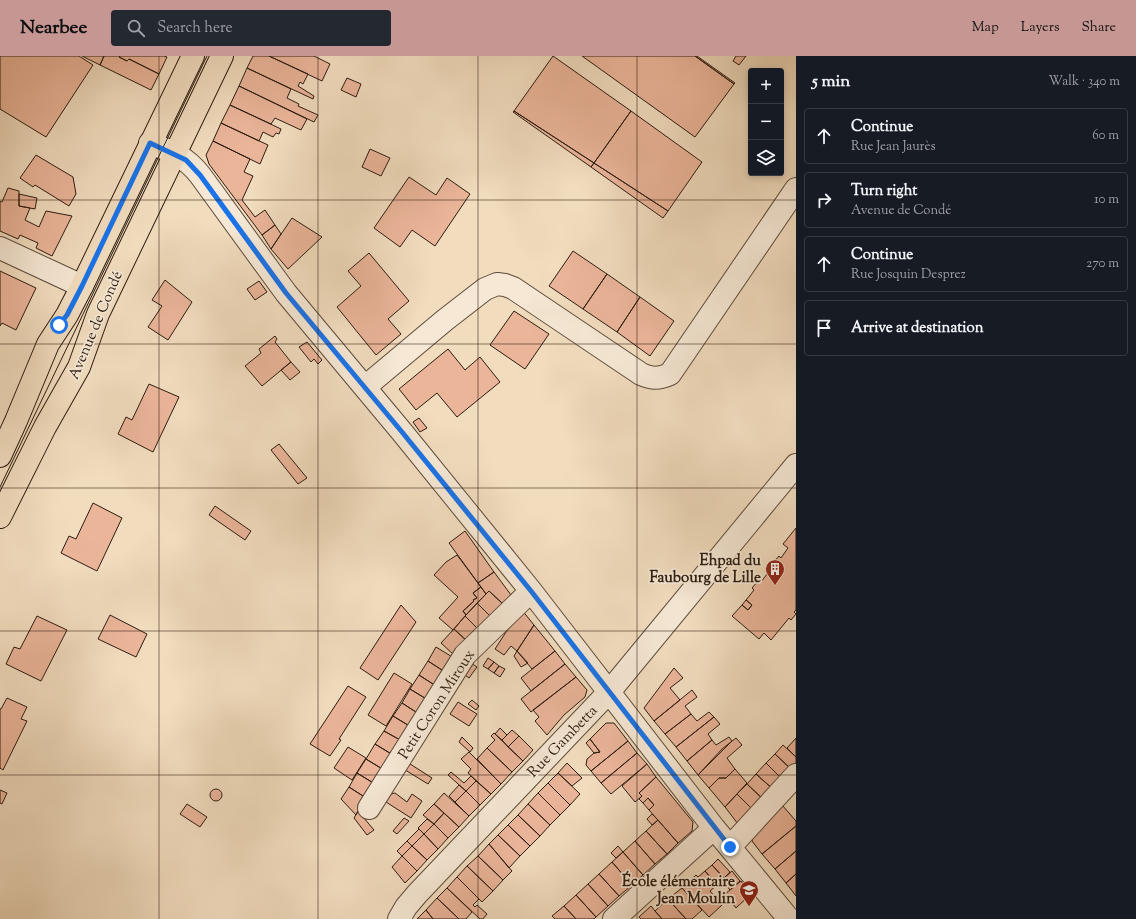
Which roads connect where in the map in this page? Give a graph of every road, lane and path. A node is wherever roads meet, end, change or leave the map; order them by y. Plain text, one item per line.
1 (193, 56) edge
2 (222, 56) edge
3 (150, 143) junction
4 (175, 153) junction
5 (796, 188) edge
6 (0, 248) edge
7 (82, 286) junction
8 (364, 387) junction
9 (0, 456) edge
10 (796, 465) edge
11 (0, 517) edge
12 (531, 591) junction
13 (609, 692) junction
14 (796, 775) edge
15 (369, 808) dead end
16 (714, 828) junction
17 (730, 847) junction
18 (399, 919) edge
19 (614, 919) edge
20 (789, 919) edge

1 - 3 main road
2 - 4 main road, Avenue de Condé
3 - 4 street
3 - 7 main road
4 - 8 street
4 - 11 main road, Avenue de Condé
5 - 8 street
6 - 7 street
7 - 9 main road
8 - 12 street
10 - 13 street, Rue Gambetta
12 - 13 street
12 - 15 street, Petit Coron Miroux
13 - 16 street
13 - 18 street, Rue Gambetta
14 - 17 street
16 - 17 street
16 - 19 street
17 - 20 street

